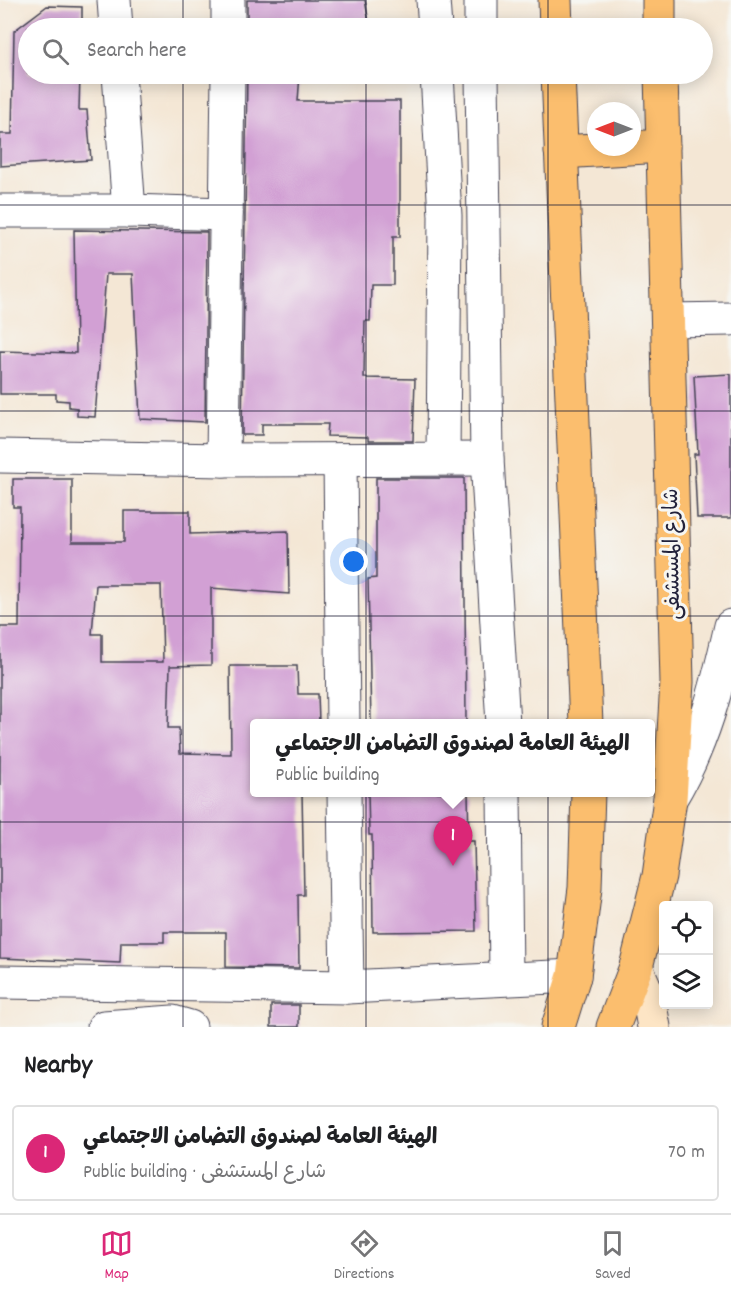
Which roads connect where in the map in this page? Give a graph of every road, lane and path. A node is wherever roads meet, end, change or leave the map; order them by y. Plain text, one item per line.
1 (114, 0) edge
2 (228, 0) edge
3 (433, 0) edge
4 (481, 0) edge
5 (555, 0) edge
6 (659, 0) edge
7 (115, 18) edge
8 (228, 18) edge
9 (434, 18) edge
10 (481, 18) edge
11 (556, 18) edge
12 (660, 18) edge
13 (120, 84) edge
14 (228, 84) edge
15 (438, 84) edge
16 (482, 84) edge
17 (558, 84) edge
18 (661, 84) edge
19 (663, 146) junction
20 (561, 152) junction
21 (0, 211) edge
22 (129, 211) junction
23 (226, 214) junction
24 (668, 320) junction
25 (731, 320) edge
26 (0, 456) edge
27 (443, 457) junction
28 (486, 459) junction
29 (223, 460) junction
30 (340, 460) junction
31 (731, 626) edge
32 (503, 708) edge
33 (344, 719) edge
34 (518, 719) edge
35 (586, 719) edge
36 (344, 797) edge
37 (504, 797) edge
38 (588, 797) edge
39 (670, 799) junction
40 (636, 967) junction
41 (574, 976) junction
42 (506, 978) junction
43 (0, 982) edge
44 (347, 987) junction
45 (104, 1027) edge
46 (190, 1027) edge
47 (558, 1027) edge
48 (613, 1027) edge
49 (654, 1027) edge

1 - 7 street
2 - 8 street
3 - 9 street
4 - 10 street
5 - 11 main road
6 - 12 main road
13 - 22 street
14 - 23 street
15 - 27 street
16 - 28 street
17 - 20 main road
18 - 19 main road, شارع المستشفى
19 - 20 main road
19 - 24 main road, شارع المستشفى
20 - 35 main road
21 - 22 street
22 - 23 street
23 - 29 street
24 - 25 street
24 - 39 main road, شارع المستشفى
26 - 29 street
27 - 28 street
27 - 30 street
28 - 32 street
29 - 30 street
30 - 33 street
31 - 39 street
32 - 34 street
36 - 44 street
37 - 42 street
38 - 41 main road
39 - 40 main road, شارع المستشفى
40 - 48 main road, شارع المستشفى
40 - 49 main road
41 - 42 street
41 - 47 main road
42 - 44 street
43 - 44 street
45 - 46 street

